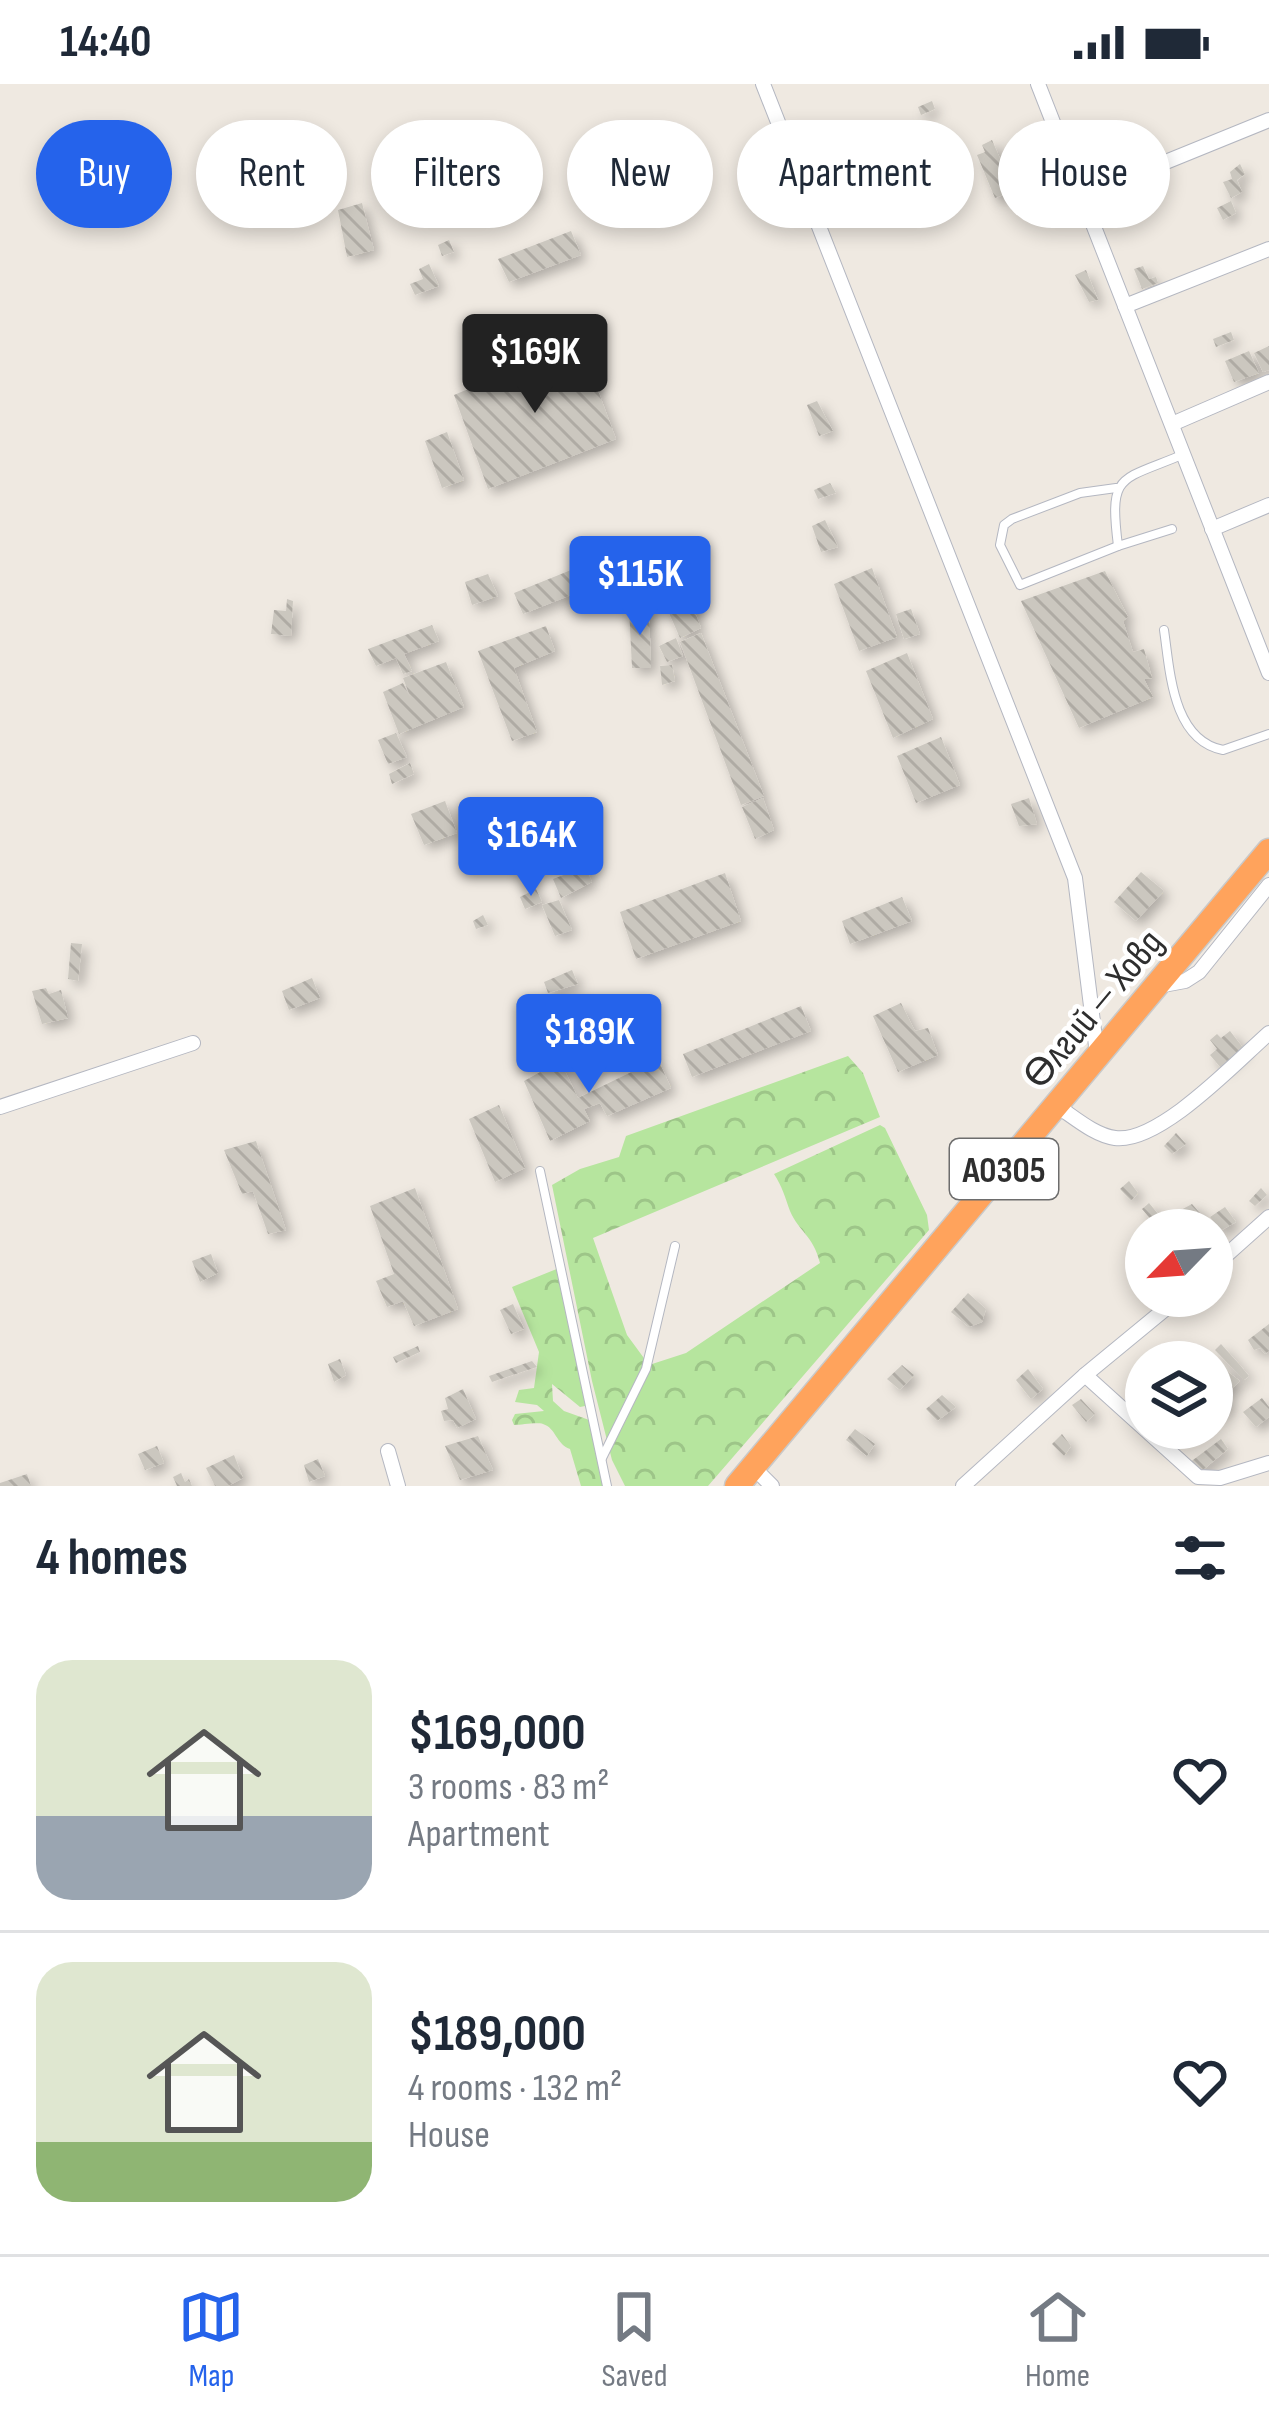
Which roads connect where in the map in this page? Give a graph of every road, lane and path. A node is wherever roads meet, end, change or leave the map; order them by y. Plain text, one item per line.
1 (763, 84) edge
2 (1040, 85) edge
3 (1053, 120) edge
4 (1269, 121) edge
5 (1170, 161) edge
6 (1095, 228) edge
7 (1269, 249) edge
8 (1126, 306) junction
9 (1269, 382) edge
10 (1172, 424) junction
11 (1184, 454) junction
12 (1116, 488) junction
13 (1269, 505) edge
14 (1172, 529) dead end
15 (1212, 529) junction
16 (1118, 546) junction
17 (1164, 629) dead end
18 (1269, 673) edge
19 (1269, 734) edge
20 (1269, 851) edge
21 (1269, 885) edge
22 (1158, 986) junction
23 (1269, 1034) edge
24 (193, 1043) dead end
25 (1097, 1059) junction
26 (1057, 1106) junction
27 (0, 1107) edge
28 (540, 1171) dead end
29 (1269, 1217) edge
30 (675, 1246) dead end
31 (1233, 1249) edge
32 (1155, 1317) edge
33 (1085, 1375) junction
34 (388, 1450) dead end
35 (601, 1459) junction
36 (1269, 1462) edge
37 (745, 1476) edge
38 (1222, 1482) edge
39 (398, 1486) edge
40 (607, 1486) edge
41 (772, 1486) edge
42 (963, 1486) edge

1 - 25 street
2 - 3 street
4 - 5 street
6 - 8 street
7 - 8 street
8 - 10 street
9 - 10 street
10 - 11 street
11 - 12 lane
11 - 15 street
12 - 16 lane
12 - 16 lane
13 - 15 street
14 - 16 lane
15 - 18 street
17 - 19 lane
20 - 22 highway, Өлгий — Ховд / A0305
21 - 22 street
22 - 25 highway, Өлгий — Ховд / A0305
23 - 26 street
24 - 27 street
25 - 26 highway, Өлгий — Ховд / A0305
26 - 37 highway, Өлгий — Ховд / A0305
28 - 35 lane
29 - 31 street
30 - 35 lane
32 - 33 street
33 - 38 street
33 - 42 street
34 - 39 street
35 - 40 lane
36 - 38 street
37 - 41 street

